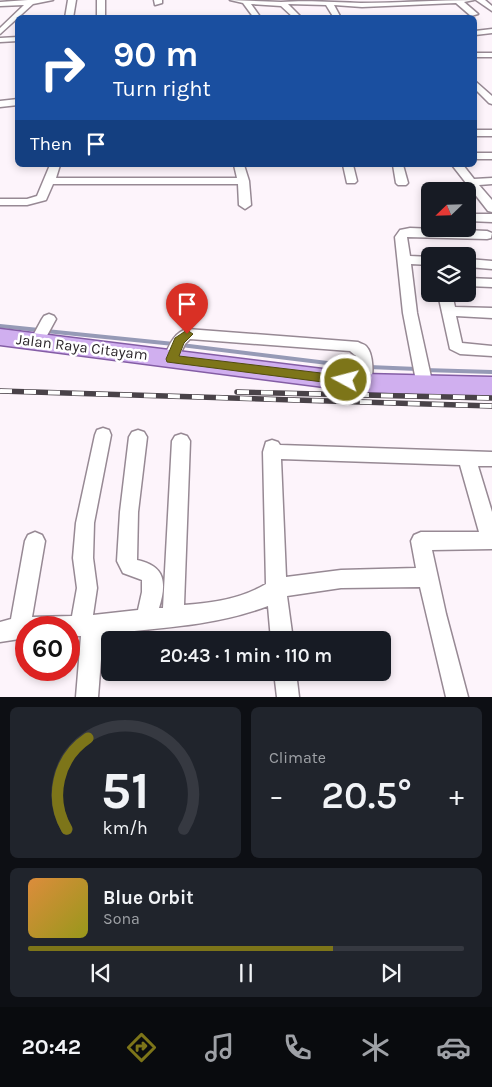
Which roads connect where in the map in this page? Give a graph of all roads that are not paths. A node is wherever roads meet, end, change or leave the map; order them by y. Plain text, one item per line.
1 (49, 0) edge
2 (72, 0) edge
3 (101, 0) edge
4 (234, 0) edge
5 (356, 0) edge
6 (470, 0) edge
7 (480, 0) edge
8 (31, 1) edge
9 (245, 1) edge
10 (441, 1) edge
11 (458, 1) edge
12 (328, 2) junction
13 (386, 2) edge
14 (411, 2) edge
15 (4, 4) edge
16 (283, 4) junction
17 (362, 5) junction
18 (491, 8) edge
19 (0, 11) edge
20 (474, 14) dead end
21 (17, 15) edge
22 (70, 15) edge
23 (101, 15) edge
24 (256, 15) edge
25 (296, 15) edge
26 (336, 15) edge
27 (367, 15) edge
28 (15, 17) edge
29 (492, 31) edge
30 (0, 32) edge
31 (477, 33) edge
32 (15, 39) edge
33 (0, 40) edge
34 (477, 55) edge
35 (492, 55) edge
36 (478, 83) edge
37 (492, 101) edge
38 (15, 102) edge
39 (0, 104) edge
40 (477, 156) edge
41 (492, 156) edge
42 (53, 167) edge
43 (240, 167) edge
44 (348, 167) edge
45 (398, 167) edge
46 (459, 167) edge
47 (48, 181) junction
48 (243, 181) junction
49 (351, 181) dead end
50 (492, 181) edge
51 (473, 182) joint
52 (402, 183) dead end
53 (476, 186) edge
54 (0, 202) edge
55 (246, 205) dead end
56 (492, 210) edge
57 (476, 215) edge
58 (487, 235) dead end
59 (405, 260) junction
60 (421, 261) edge
61 (476, 263) edge
62 (492, 264) edge
63 (476, 282) edge
64 (492, 283) edge
65 (446, 302) edge
66 (448, 311) junction
67 (492, 313) edge
68 (0, 337) edge
69 (176, 349) junction
70 (492, 351) edge
71 (364, 370) junction
72 (424, 381) junction
73 (492, 387) edge
74 (103, 435) dead end
75 (138, 437) dead end
76 (182, 441) dead end
77 (467, 458) junction
78 (492, 459) edge
79 (35, 541) dead end
80 (429, 577) junction
81 (276, 589) junction
82 (173, 616) junction
83 (145, 618) junction
84 (87, 625) junction
85 (10, 630) edge
86 (281, 631) edge
87 (287, 681) edge
88 (87, 697) edge
89 (288, 697) edge
90 (457, 697) edge

1 - 8 street
2 - 22 street
3 - 23 street
4 - 9 street
5 - 17 street
6 - 11 street
7 - 18 street
8 - 15 street
8 - 21 street
9 - 16 street
9 - 24 street
10 - 11 street
10 - 14 street
11 - 20 street
12 - 16 street
12 - 17 street
12 - 26 street
13 - 14 street
13 - 17 street
15 - 19 street
16 - 25 street
17 - 27 street
28 - 30 street
29 - 31 street
32 - 33 street
34 - 35 street
36 - 37 street
38 - 39 street
40 - 41 street
42 - 47 street
43 - 48 street
44 - 49 street
45 - 52 street
46 - 51 street
47 - 48 street
47 - 54 street
48 - 55 street
50 - 51 street
53 - 56 street
56 - 57 street
58 - 59 street
59 - 60 street
59 - 72 street
61 - 62 street
63 - 64 street
65 - 66 street
66 - 67 street
66 - 70 street
68 - 69 main road, Jalan Raya Citayam
69 - 71 main road, Jalan Raya Citayam
69 - 71 street
71 - 72 main road, Jalan Raya Citayam
72 - 73 main road, Jalan Raya Citayam
74 - 84 street
75 - 83 street
76 - 82 street
77 - 78 street
77 - 80 street
77 - 81 street
79 - 85 street
80 - 81 street
80 - 90 street
81 - 82 street
81 - 86 street
82 - 83 street
83 - 84 street
84 - 85 street
84 - 88 street
87 - 89 street

